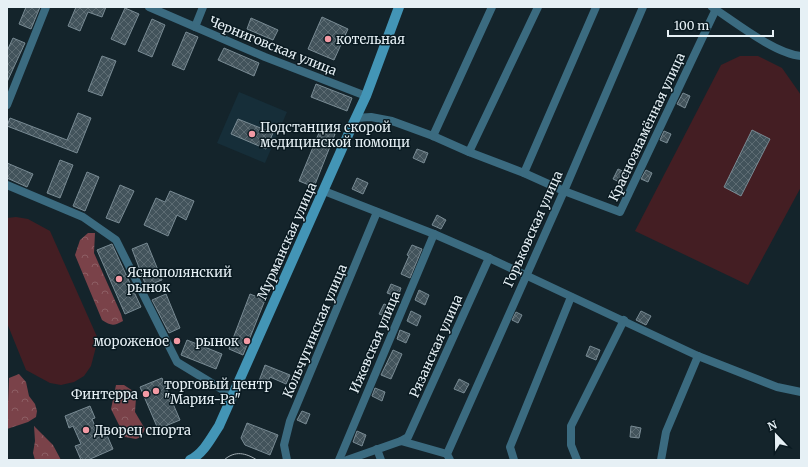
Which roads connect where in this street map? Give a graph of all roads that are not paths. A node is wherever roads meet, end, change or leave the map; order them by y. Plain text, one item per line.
1 (46, 7) edge
2 (149, 7) edge
3 (204, 7) edge
4 (400, 7) edge
5 (492, 7) edge
6 (538, 7) edge
7 (596, 7) edge
8 (643, 7) edge
9 (714, 8) edge
10 (195, 27) junction
11 (801, 56) edge
12 (366, 96) junction
13 (7, 105) edge
14 (356, 118) junction
15 (433, 136) junction
16 (469, 152) junction
17 (524, 172) junction
18 (7, 186) edge
19 (324, 191) junction
20 (564, 191) junction
21 (377, 212) junction
22 (434, 234) junction
23 (489, 258) junction
24 (526, 276) junction
25 (571, 297) junction
26 (624, 320) junction
27 (698, 356) junction
28 (801, 392) edge
29 (233, 396) junction
30 (401, 441) junction
31 (377, 449) junction
32 (448, 457) edge
33 (190, 460) edge
34 (287, 460) edge
35 (339, 460) edge
36 (347, 460) edge
37 (381, 460) edge
38 (514, 460) edge
39 (577, 460) edge
40 (661, 460) edge

1 - 13 street
2 - 10 street, Черниговская улица
3 - 10 street
4 - 12 main road, Мурманская улица
5 - 15 street
6 - 16 street
7 - 17 street
8 - 20 street, Горьковская улица
9 - 11 street
9 - 20 street, Краснознамённая улица
10 - 12 street, Черниговская улица
12 - 14 main road, Мурманская улица
14 - 15 street
14 - 19 main road, Мурманская улица
15 - 16 street
16 - 17 street
17 - 20 street
18 - 29 street
19 - 21 street
19 - 29 main road, Мурманская улица
20 - 24 street, Горьковская улица
21 - 22 street
21 - 34 street, Кольчугинская улица
22 - 23 street
22 - 35 street, Ижевская улица
23 - 24 street
23 - 30 street, Рязанская улица
24 - 25 street
24 - 32 street, Горьковская улица
25 - 26 street
25 - 38 street
26 - 27 street
26 - 39 street
27 - 28 street
27 - 40 street
29 - 33 main road, Мурманская улица
30 - 31 street
30 - 32 street
31 - 36 street
31 - 37 street

